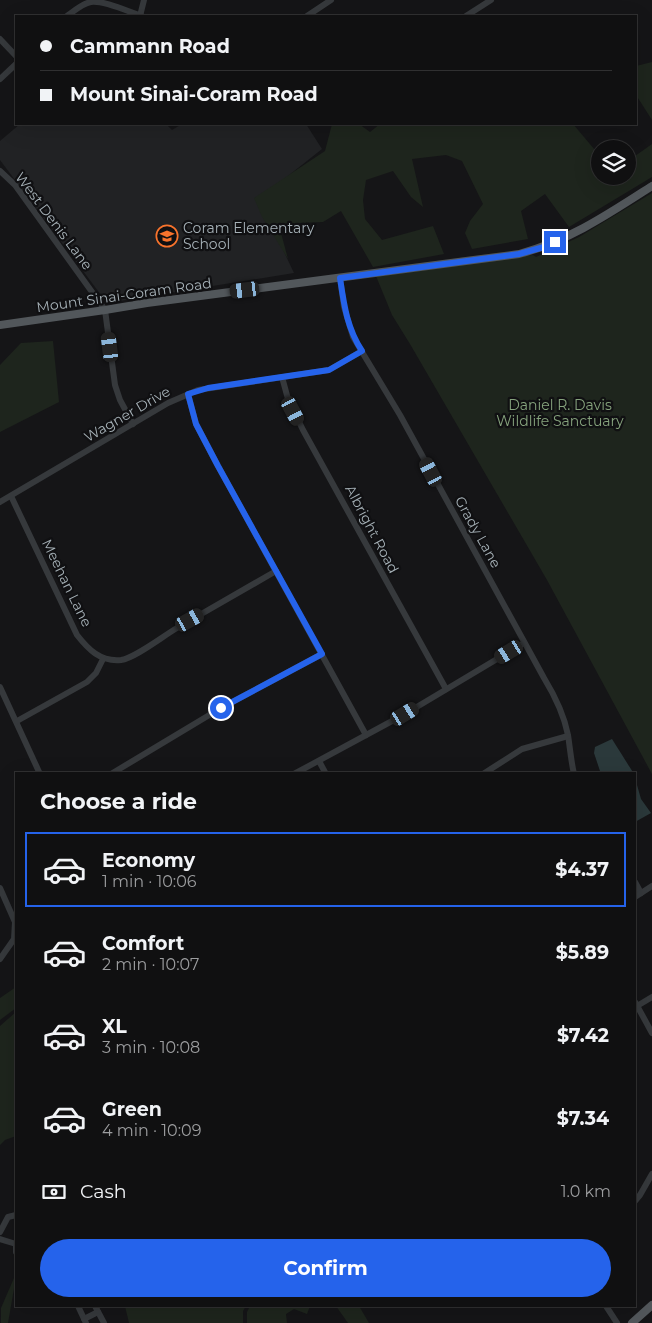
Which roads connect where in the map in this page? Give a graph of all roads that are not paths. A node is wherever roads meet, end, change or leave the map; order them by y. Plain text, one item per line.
1 (144, 0) edge
2 (331, 0) edge
3 (491, 0) edge
4 (68, 15) edge
5 (138, 15) edge
6 (141, 15) edge
7 (308, 15) edge
8 (468, 15) edge
9 (0, 39) edge
10 (15, 55) edge
11 (15, 65) edge
12 (0, 79) edge
13 (0, 171) edge
14 (652, 186) edge
15 (340, 278) junction
16 (105, 310) junction
17 (0, 325) edge
18 (362, 351) junction
19 (282, 377) junction
20 (188, 394) junction
21 (134, 424) junction
22 (11, 496) junction
23 (0, 502) edge
24 (276, 571) junction
25 (524, 643) junction
26 (322, 654) junction
27 (104, 659) junction
28 (0, 687) edge
29 (446, 689) junction
30 (17, 721) junction
31 (366, 735) junction
32 (568, 736) junction
33 (319, 761) junction
34 (39, 772) edge
35 (114, 772) edge
36 (298, 772) edge
37 (325, 772) edge
38 (486, 772) edge
39 (573, 772) edge
40 (652, 886) edge
41 (0, 888) edge
42 (638, 895) edge
43 (0, 958) edge
44 (652, 997) edge
45 (636, 1004) edge
46 (652, 1033) edge
47 (652, 1174) edge
48 (636, 1199) edge
49 (15, 1215) edge
50 (0, 1232) edge
51 (0, 1239) edge
52 (15, 1244) edge
53 (652, 1305) edge
54 (78, 1307) edge
55 (607, 1307) edge
56 (97, 1309) edge
57 (85, 1321) edge
58 (104, 1323) edge
59 (617, 1323) edge
60 (632, 1323) edge

1 - 6 street
2 - 7 street
3 - 8 street
4 - 5 street
9 - 10 street
11 - 12 street
13 - 16 street, West Denis Lane
14 - 15 main road, Mount Sinai-Coram Road
15 - 16 main road, Mount Sinai-Coram Road
15 - 18 street, Grady Lane
16 - 17 main road, Mount Sinai-Coram Road
16 - 21 street
18 - 19 street, Wagner Drive
18 - 25 street, Grady Lane
19 - 20 street, Wagner Drive
19 - 29 street, Albright Road
20 - 21 street, Wagner Drive
20 - 24 street
21 - 22 street, Wagner Drive
22 - 23 street, Wagner Drive
22 - 27 street, Meehan Lane
24 - 26 street
24 - 27 street
25 - 29 street
25 - 32 street, Grady Lane
26 - 31 street
26 - 35 street
27 - 30 street
28 - 30 street
29 - 31 street
30 - 34 street
31 - 33 street
32 - 38 street
32 - 39 street, Grady Lane
33 - 36 street
33 - 37 street
40 - 42 street
41 - 43 street
44 - 45 street
45 - 46 street
47 - 48 street
49 - 50 street
51 - 52 street
53 - 60 main road
54 - 57 street
55 - 59 street
56 - 57 street
56 - 58 street

